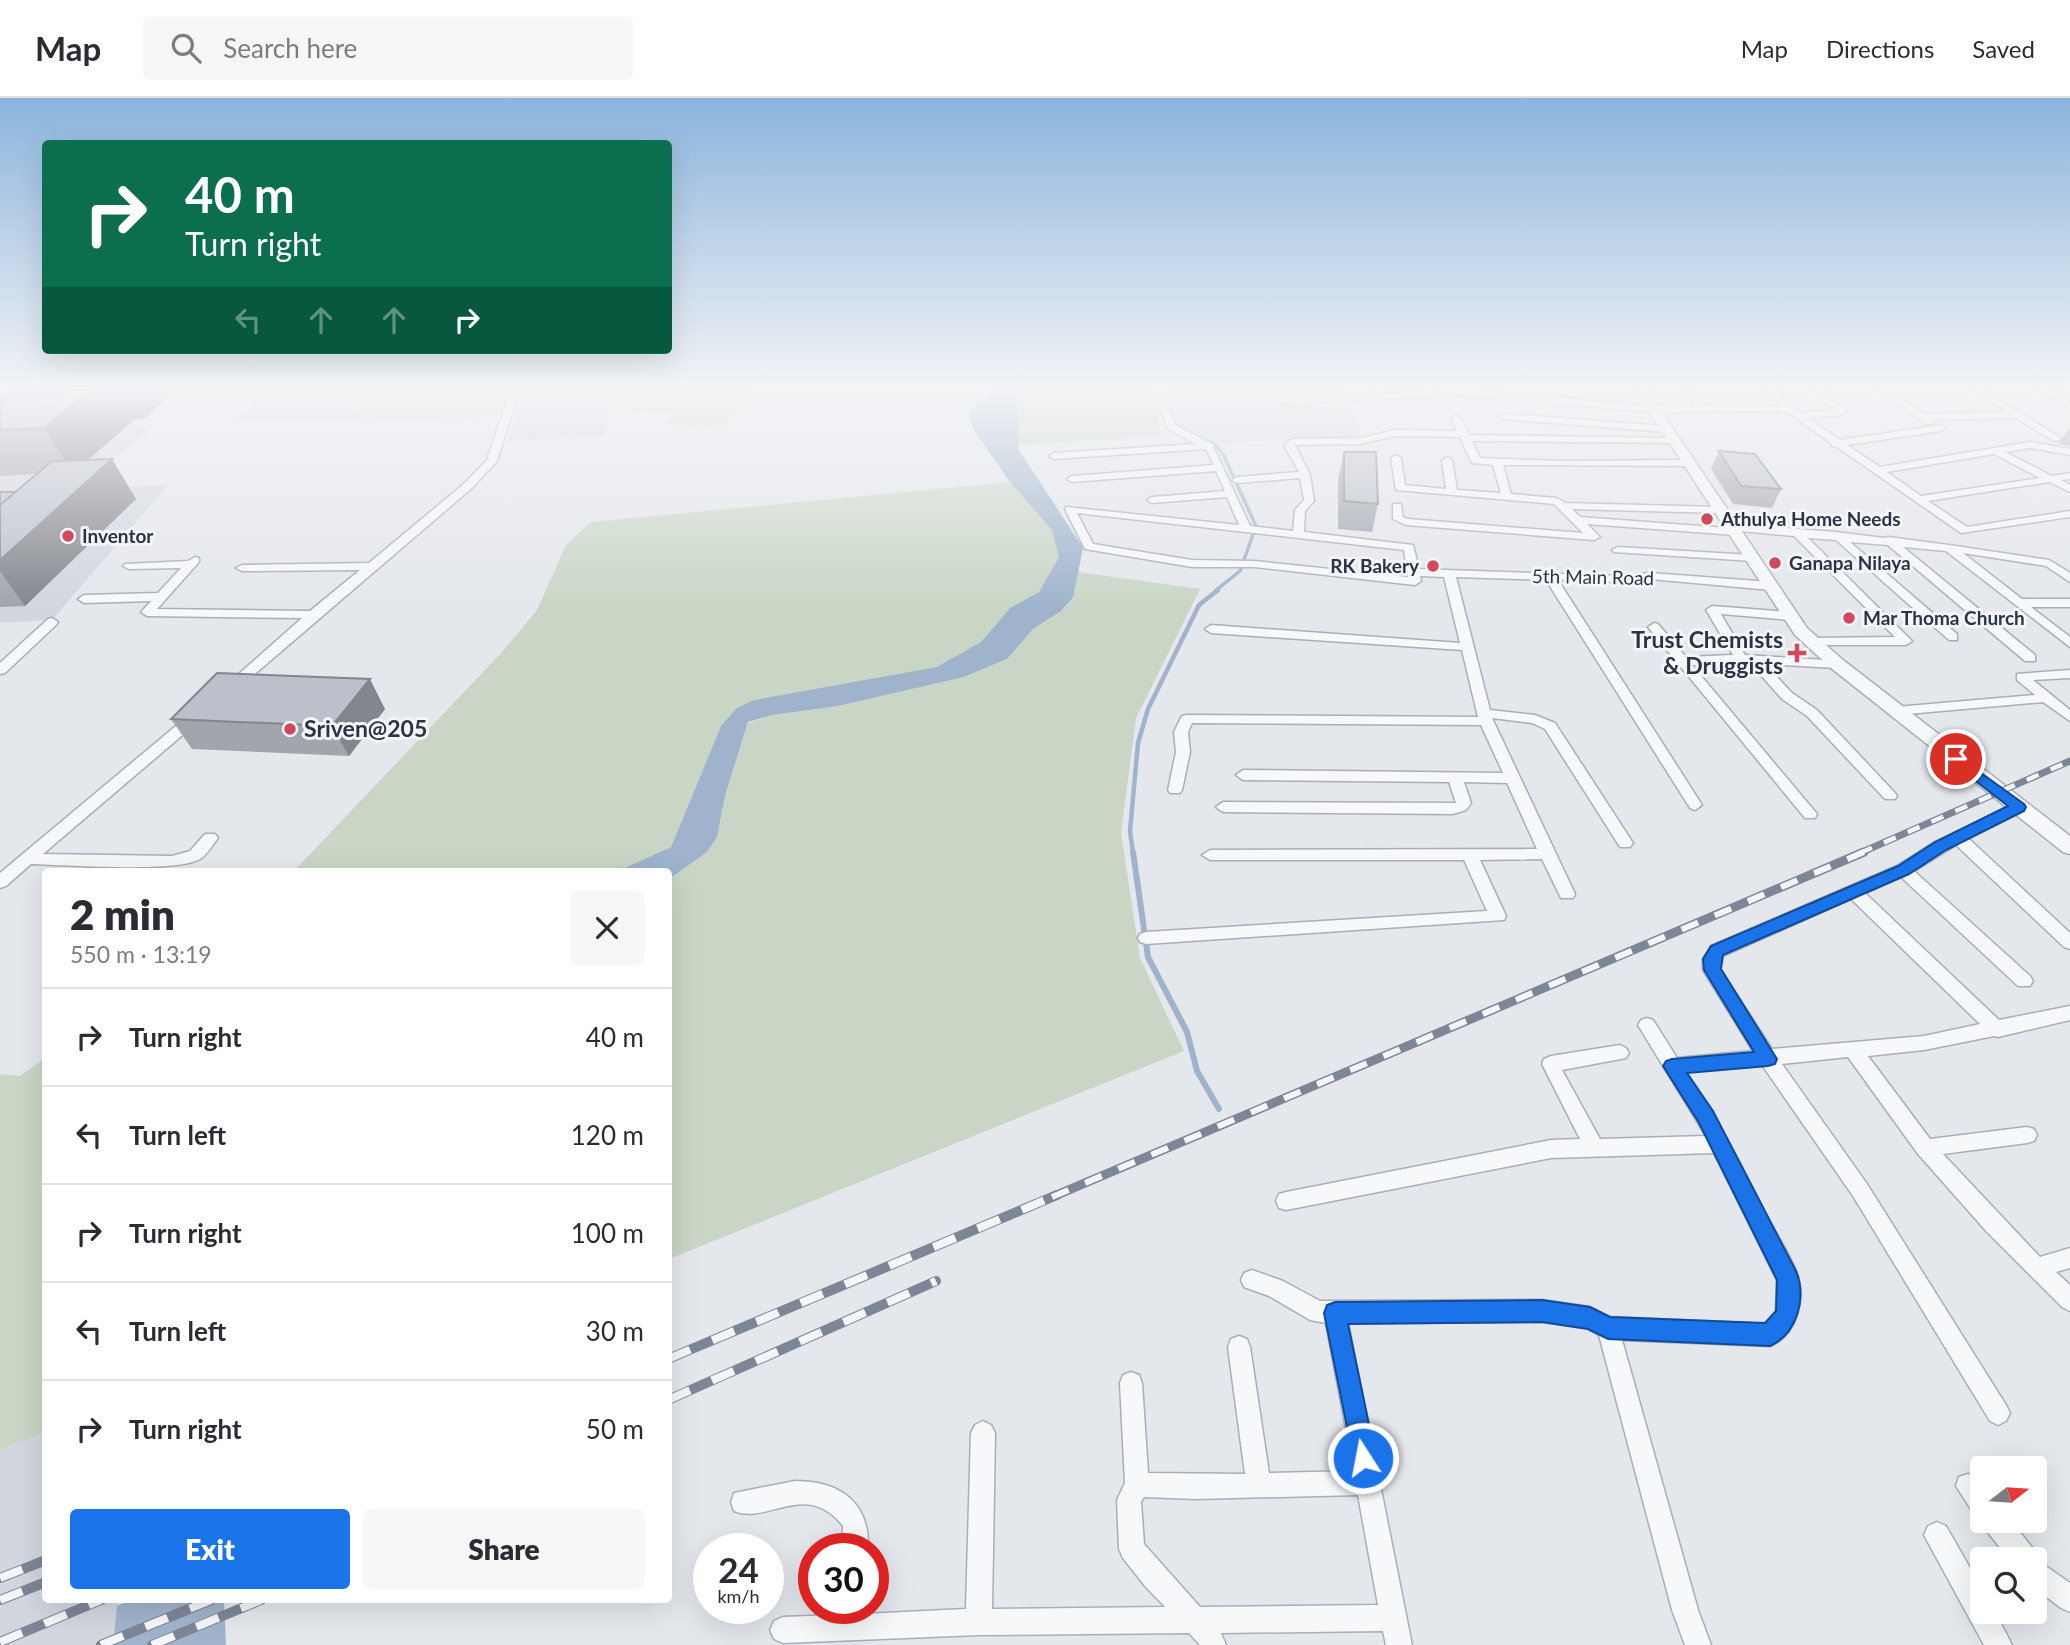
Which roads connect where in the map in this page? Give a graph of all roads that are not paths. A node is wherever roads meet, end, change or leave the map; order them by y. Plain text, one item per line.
1 (491, 462) edge
2 (1149, 462) edge
3 (1217, 462) edge
4 (1299, 462) edge
5 (1397, 462) edge
6 (1447, 462) edge
7 (1497, 462) edge
8 (1534, 462) edge
9 (1863, 462) edge
10 (1928, 462) edge
11 (2017, 462) edge
12 (1689, 463) joint
13 (1220, 468) junction
14 (1876, 471) junction
15 (1154, 473) junction
16 (1306, 475) junction
17 (2070, 476) edge
18 (1072, 479) dead end
19 (1237, 480) dead end
20 (2052, 480) junction
21 (2070, 489) edge
22 (1452, 492) junction
23 (1230, 495) junction
24 (1507, 497) junction
25 (1919, 499) junction
26 (1152, 500) dead end
27 (1397, 506) dead end
28 (1564, 506) junction
29 (1720, 510) junction
30 (2070, 514) edge
31 (1577, 520) junction
32 (1252, 530) junction
33 (1733, 530) junction
34 (1796, 532) junction
35 (1298, 535) junction
36 (1836, 535) junction
37 (1888, 540) junction
38 (1949, 548) junction
39 (1618, 550) dead end
40 (1752, 558) junction
41 (129, 566) dead end
42 (374, 566) junction
43 (242, 568) dead end
44 (1414, 572) junction
45 (1449, 574) junction
46 (1549, 576) junction
47 (2070, 579) edge
48 (1771, 586) junction
49 (160, 597) junction
50 (84, 599) dead end
51 (2020, 603) junction
52 (2070, 603) edge
53 (313, 615) junction
54 (1791, 616) junction
55 (52, 622) dead end
56 (1654, 627) dead end
57 (1211, 629) dead end
58 (1953, 637) dead end
59 (1812, 642) junction
60 (2070, 642) edge
61 (1467, 647) junction
62 (2031, 658) dead end
63 (1747, 659) junction
64 (1682, 661) junction
65 (1837, 664) junction
66 (0, 670) edge
67 (2070, 674) edge
68 (225, 693) edge
69 (2046, 698) junction
70 (204, 710) edge
71 (1896, 711) junction
72 (1485, 717) junction
73 (2070, 717) edge
74 (1243, 775) dead end
75 (1455, 777) junction
76 (1512, 778) junction
77 (1175, 789) dead end
78 (1890, 796) dead end
79 (1695, 805) dead end
80 (1223, 807) dead end
81 (2018, 807) junction
82 (1810, 814) dead end
83 (1957, 837) junction
84 (210, 838) dead end
85 (1625, 843) dead end
86 (2070, 847) edge
87 (1547, 854) junction
88 (1210, 855) dead end
89 (1470, 855) junction
90 (27, 859) junction
91 (1903, 870) junction
92 (0, 882) edge
93 (1853, 891) junction
94 (1567, 894) dead end
95 (1146, 938) dead end
96 (2070, 943) edge
97 (2024, 981) dead end
98 (2070, 1013) edge
99 (1647, 1025) dead end
100 (1998, 1030) junction
101 (1853, 1050) junction
102 (1620, 1053) dead end
103 (1768, 1059) junction
104 (1672, 1066) junction
105 (2027, 1135) dead end
106 (1719, 1144) junction
107 (1595, 1148) junction
108 (1925, 1148) junction
109 (1286, 1201) dead end
110 (2070, 1258) edge
111 (2037, 1268) junction
112 (1252, 1280) dead end
113 (2070, 1300) edge
114 (1335, 1313) junction
115 (1608, 1328) junction
116 (1240, 1347) dead end
117 (1131, 1383) dead end
118 (1998, 1413) dead end
119 (983, 1433) dead end
120 (1368, 1483) junction
121 (1137, 1485) junction
122 (1259, 1486) junction
123 (743, 1502) dead end
124 (855, 1533) edge
125 (2004, 1533) edge
126 (1937, 1535) dead end
127 (2016, 1547) edge
128 (2047, 1582) edge
129 (2070, 1600) edge
130 (1394, 1618) junction
131 (889, 1619) edge
132 (1195, 1620) junction
133 (979, 1622) junction
134 (816, 1624) edge
135 (783, 1630) dead end
136 (1213, 1645) edge
137 (1399, 1645) edge
138 (1698, 1645) edge
139 (1999, 1645) edge

1 - 42 street
2 - 15 street
3 - 13 street
4 - 16 street
5 - 22 street
6 - 22 street
7 - 24 street
8 - 12 street
9 - 14 street
10 - 14 street
11 - 20 street
12 - 29 street
13 - 15 street
13 - 23 street
14 - 25 street
15 - 18 street
16 - 19 street
16 - 35 street
17 - 20 street
20 - 21 street
20 - 25 street
22 - 24 street
23 - 26 street
23 - 32 street
24 - 28 street
25 - 30 street
27 - 31 street
28 - 29 street
28 - 31 street
29 - 33 street
31 - 33 street
32 - 35 street
32 - 44 street, 5th Main Road
33 - 34 street
33 - 40 street
34 - 36 street
34 - 59 street
35 - 44 street
36 - 37 street
36 - 58 street
37 - 38 street
37 - 62 street
38 - 47 street
38 - 51 street
39 - 40 street
40 - 48 street
41 - 49 street
42 - 43 street
42 - 53 street
44 - 45 street, 5th Main Road
45 - 46 street, 5th Main Road
45 - 61 street
46 - 48 street, 5th Main Road
46 - 79 street
48 - 54 street
49 - 50 street
49 - 53 street
51 - 52 street
51 - 60 street
53 - 68 street
54 - 59 street
54 - 63 street
55 - 66 street
56 - 64 street
57 - 61 street
59 - 65 street
61 - 72 street
63 - 64 street
63 - 65 street
63 - 78 street
64 - 82 street
65 - 71 street
67 - 69 street
69 - 71 street
69 - 73 street
70 - 90 street
71 - 81 street
72 - 76 street
72 - 77 street
72 - 85 street
74 - 75 street
75 - 76 street
75 - 80 street
76 - 87 street
81 - 83 street
81 - 86 street
83 - 91 street
83 - 96 street
84 - 90 street
87 - 89 street
87 - 94 street
88 - 89 street
89 - 95 street
90 - 92 street
91 - 93 street
91 - 97 street
93 - 100 street
93 - 103 street
98 - 100 street
99 - 104 street
100 - 101 street
101 - 103 street
101 - 108 street
102 - 107 street
103 - 104 street
103 - 118 street
104 - 106 street
105 - 108 street
106 - 107 street
106 - 115 street
107 - 109 street
108 - 111 street
110 - 111 street
111 - 113 street
112 - 114 street
114 - 115 street
114 - 120 street
115 - 138 street
116 - 122 street
117 - 121 street
119 - 133 street
120 - 122 street
120 - 130 street
121 - 122 street
121 - 132 street
123 - 124 street
125 - 127 street
126 - 139 street
128 - 129 street
130 - 132 street
130 - 137 street
131 - 133 street
132 - 133 street
132 - 136 street
134 - 135 street

